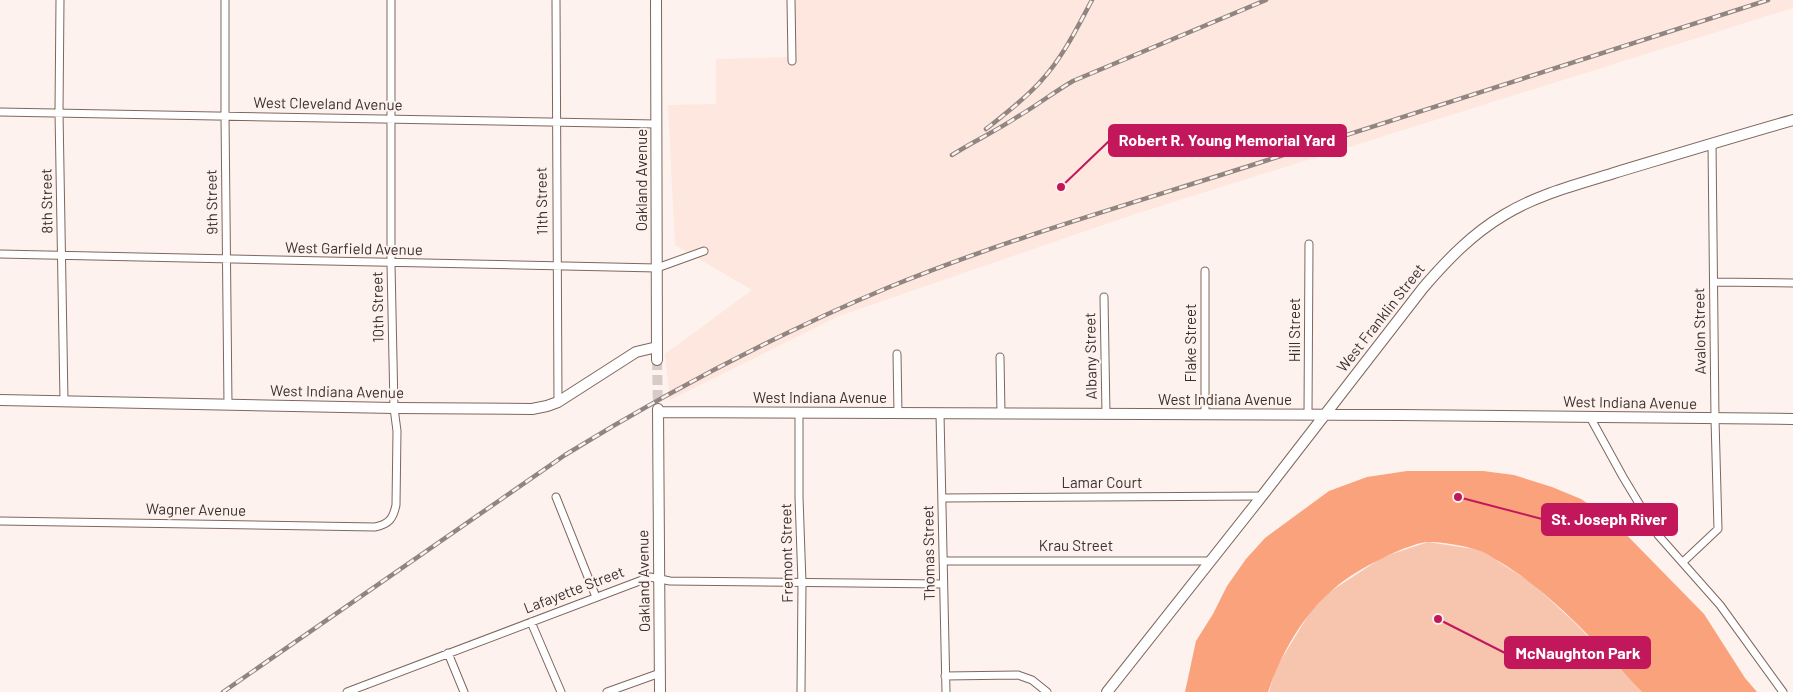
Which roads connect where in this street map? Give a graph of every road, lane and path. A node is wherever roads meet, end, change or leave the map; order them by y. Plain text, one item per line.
1 (60, 0) edge
2 (225, 0) edge
3 (391, 0) edge
4 (556, 0) edge
5 (656, 0) edge
6 (791, 0) edge
7 (792, 61) dead end
8 (0, 112) edge
9 (59, 112) junction
10 (225, 116) junction
11 (391, 119) junction
12 (1793, 120) edge
13 (555, 122) junction
14 (656, 124) junction
15 (1712, 143) junction
16 (1309, 244) dead end
17 (704, 251) dead end
18 (0, 254) edge
19 (62, 255) junction
20 (227, 260) junction
21 (391, 264) junction
22 (557, 266) junction
23 (657, 268) junction
24 (1205, 271) dead end
25 (1714, 282) junction
26 (1793, 283) edge
27 (1104, 297) dead end
28 (657, 347) junction
29 (897, 354) dead end
30 (1000, 357) dead end
31 (657, 360) tunnel mouth
32 (0, 400) edge
33 (64, 401) junction
34 (558, 402) junction
35 (228, 404) junction
36 (394, 408) junction
37 (658, 410) joint
38 (799, 413) junction
39 (898, 414) junction
40 (940, 414) junction
41 (1001, 414) junction
42 (1106, 415) junction
43 (1205, 415) junction
44 (1308, 415) junction
45 (1324, 415) junction
46 (1590, 417) junction
47 (1715, 419) junction
48 (1793, 420) edge
49 (1262, 496) junction
50 (556, 497) dead end
51 (942, 498) junction
52 (0, 520) edge
53 (390, 521) joint
54 (943, 561) junction
55 (1210, 561) junction
56 (1683, 562) junction
57 (660, 579) junction
58 (802, 583) junction
59 (943, 584) junction
60 (596, 596) junction
61 (531, 622) junction
62 (448, 653) junction
63 (660, 673) junction
64 (945, 676) junction
65 (347, 692) edge
66 (464, 692) edge
67 (561, 692) edge
68 (608, 692) edge
69 (660, 692) edge
70 (801, 692) edge
71 (946, 692) edge
72 (1048, 692) edge
73 (1107, 692) edge
74 (1783, 692) edge

1 - 9 street, 8th Street
2 - 10 street, 9th Street
3 - 11 street, 10th Street
4 - 13 street, 11th Street
5 - 14 street, Oakland Avenue
6 - 7 street
8 - 9 street, West Cleveland Avenue
9 - 10 street, West Cleveland Avenue
9 - 19 street, 8th Street
10 - 11 street, West Cleveland Avenue
10 - 20 street, 9th Street
11 - 13 street, West Cleveland Avenue
11 - 21 street, 10th Street
12 - 15 street, West Franklin Street
13 - 14 street, West Cleveland Avenue
13 - 22 street, 11th Street
14 - 23 street, Oakland Avenue
15 - 25 street, Avalon Street
15 - 45 street, West Franklin Street
16 - 44 street, Hill Street
17 - 23 street, West Garfield Avenue
18 - 19 street, West Garfield Avenue
19 - 20 street, West Garfield Avenue
19 - 33 street, 8th Street
20 - 21 street, West Garfield Avenue
20 - 35 street, 9th Street
21 - 22 street, West Garfield Avenue
21 - 36 street, 10th Street
22 - 23 street, West Garfield Avenue
22 - 34 street, 11th Street
23 - 28 street, Oakland Avenue
24 - 43 street, Flake Street
25 - 26 street
25 - 47 street, Avalon Street
27 - 42 street, Albany Street
28 - 31 street, Oakland Avenue
28 - 34 street, West Indiana Avenue
29 - 39 street
30 - 41 street
32 - 33 street, West Indiana Avenue
33 - 35 street, West Indiana Avenue
34 - 36 street, West Indiana Avenue
35 - 36 street, West Indiana Avenue
36 - 53 street, 10th Street
37 - 38 street, West Indiana Avenue
37 - 57 street, Oakland Avenue
38 - 39 street, West Indiana Avenue
38 - 58 street, Fremont Street
39 - 40 street, West Indiana Avenue
40 - 41 street, West Indiana Avenue
40 - 51 street, Thomas Street
41 - 42 street, West Indiana Avenue
42 - 43 street, West Indiana Avenue
43 - 44 street, West Indiana Avenue
44 - 45 street, West Indiana Avenue
45 - 46 street, West Indiana Avenue
45 - 49 street, West Franklin Street
46 - 47 street, West Indiana Avenue
46 - 56 street
47 - 48 street, West Indiana Avenue
47 - 56 street, Avalon Street
49 - 51 street, Lamar Court
49 - 55 street, West Franklin Street
50 - 60 street
51 - 54 street, Thomas Street
52 - 53 street, Wagner Avenue
54 - 55 street, Krau Street
54 - 59 street, Thomas Street
55 - 73 street, West Franklin Street
56 - 74 street
57 - 58 street, Lafayette Street
57 - 60 street, Lafayette Street
57 - 63 street, Oakland Avenue
58 - 59 street, Lafayette Street
58 - 70 street, Fremont Street
59 - 64 street, Thomas Street
60 - 61 street, Lafayette Street
61 - 62 street, Lafayette Street
61 - 67 street
62 - 65 street, Lafayette Street
62 - 66 street
63 - 68 street
63 - 69 street, Oakland Avenue
64 - 71 street, Thomas Street
64 - 72 street

